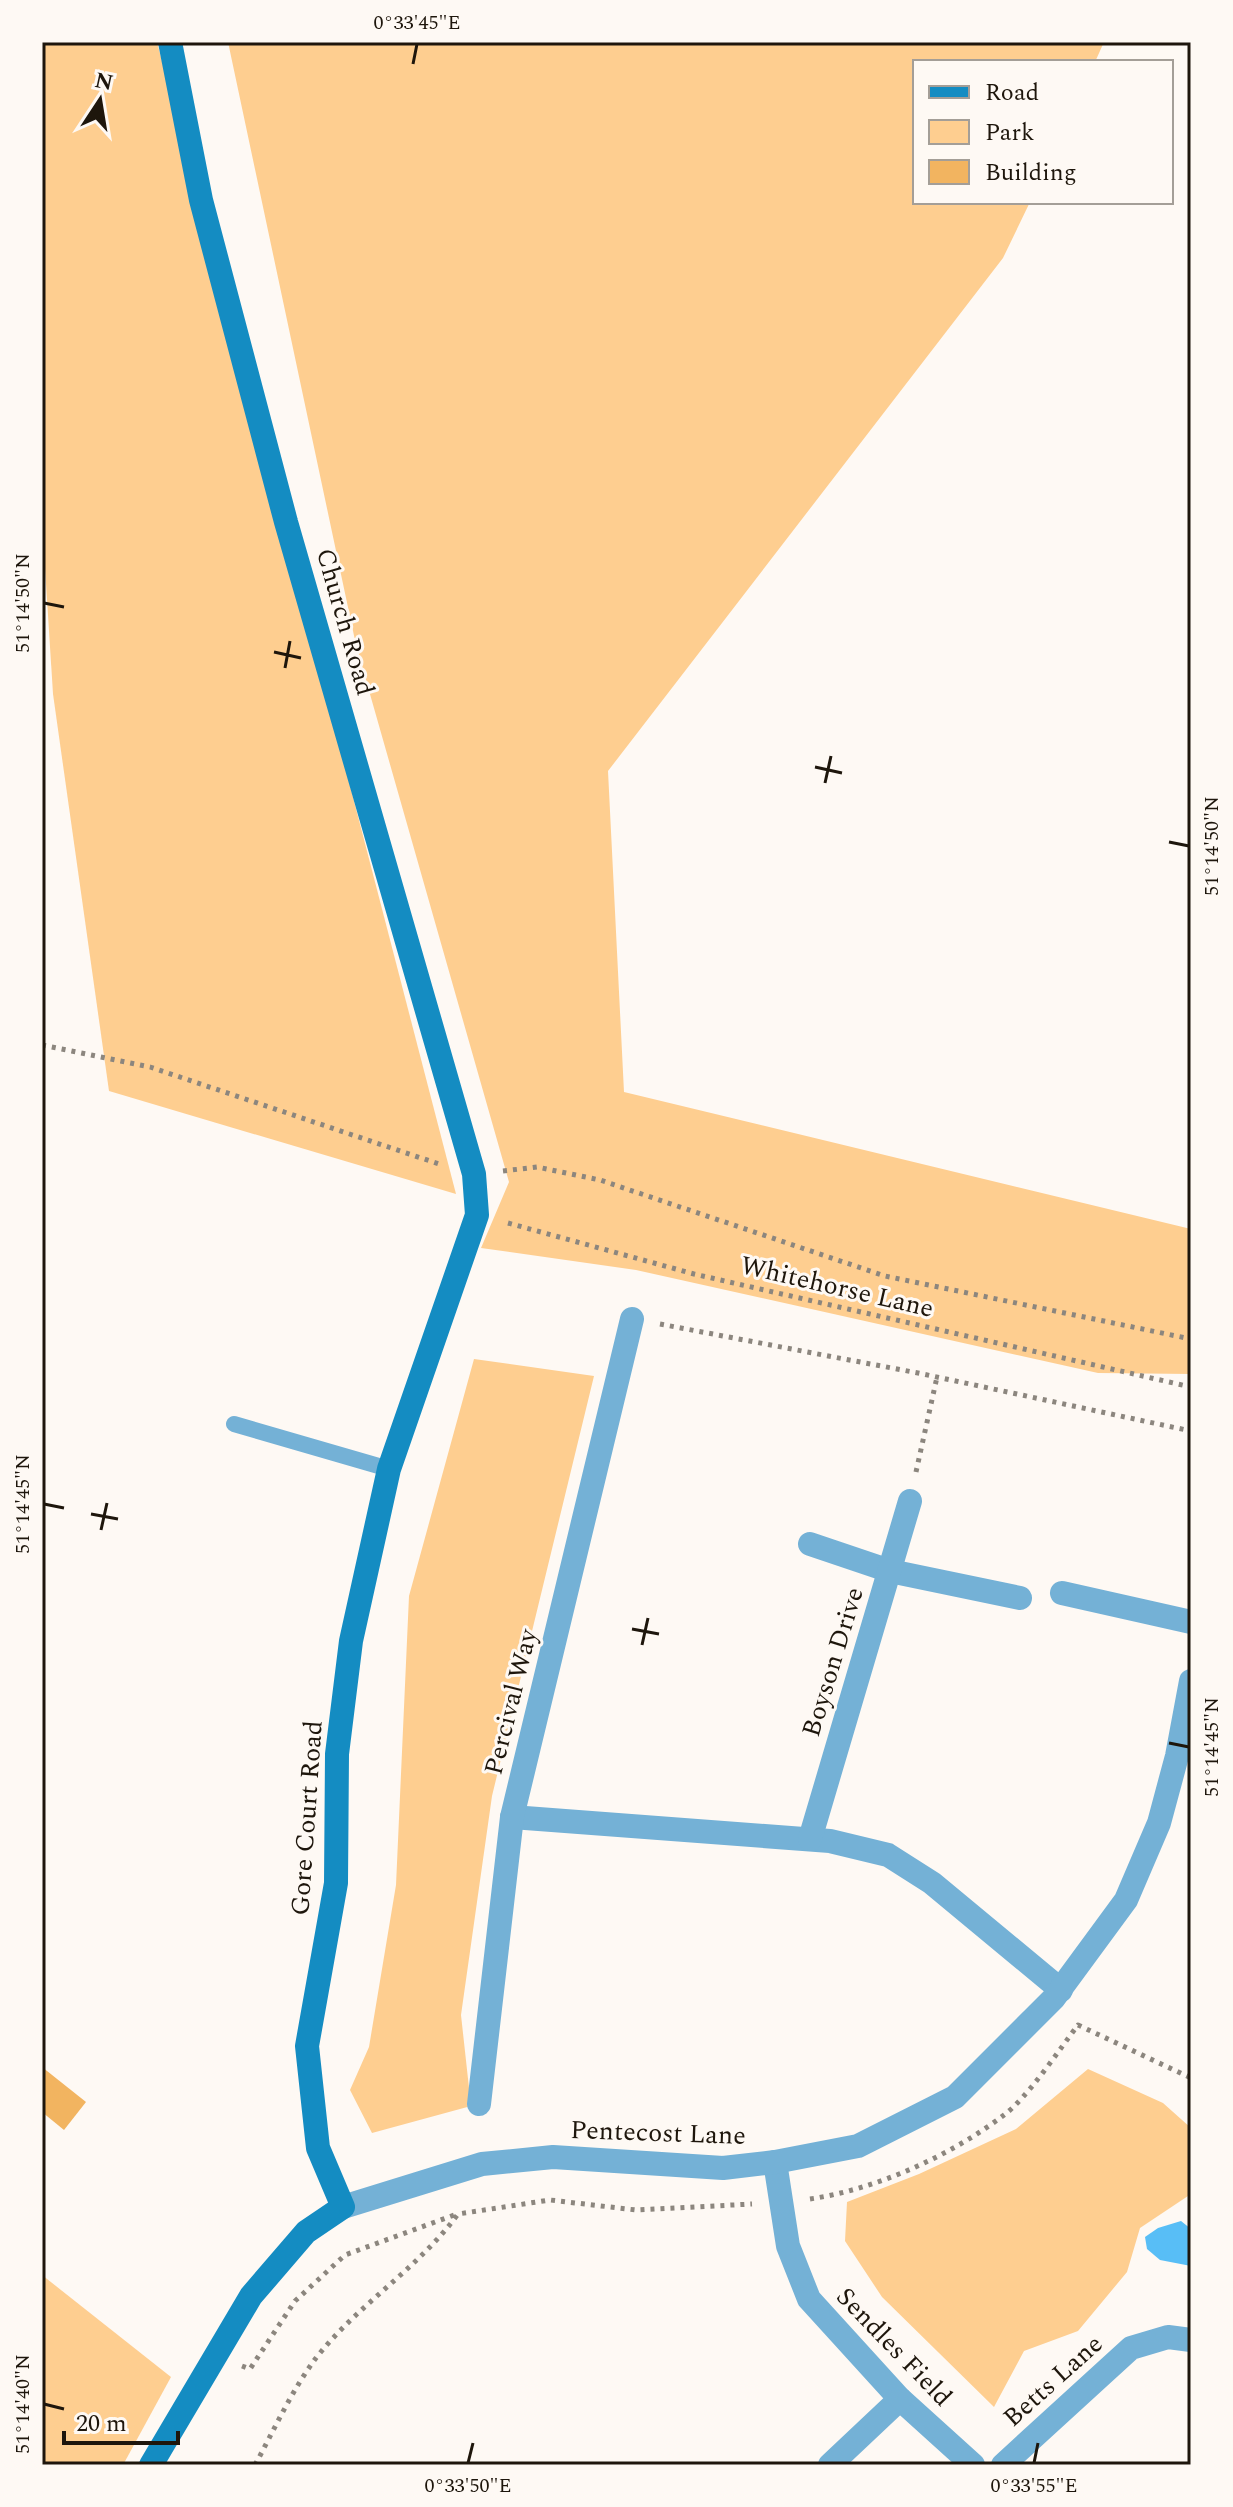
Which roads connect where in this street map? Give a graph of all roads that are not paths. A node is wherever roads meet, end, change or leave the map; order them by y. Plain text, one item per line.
1 (170, 42) edge
2 (477, 1215) joint
3 (632, 1319) road end
4 (234, 1424) dead end
5 (389, 1469) junction
6 (910, 1501) road end
7 (810, 1544) dead end
8 (890, 1571) junction
9 (1062, 1593) dead end
10 (1020, 1598) dead end
11 (1191, 1622) edge
12 (1191, 1681) edge
13 (1184, 1758) edge
14 (512, 1817) junction
15 (810, 1839) junction
16 (1061, 1990) junction
17 (479, 2104) dead end
18 (775, 2162) junction
19 (343, 2207) junction
20 (1191, 2340) edge
21 (900, 2399) junction
22 (151, 2465) edge
23 (830, 2465) edge
24 (973, 2465) edge
25 (1003, 2465) edge

1 - 2 street, Church Road
2 - 5 street, Gore Court Road
3 - 14 street, Percival Way
4 - 5 lane
5 - 19 street, Gore Court Road
6 - 8 street, Boyson Drive
7 - 8 street
8 - 10 street
8 - 15 street, Boyson Drive
9 - 11 street
12 - 13 street, Pentecost Lane
13 - 16 street, Pentecost Lane
14 - 15 street
14 - 17 street, Percival Way
15 - 16 street
16 - 18 street, Pentecost Lane
18 - 19 street, Pentecost Lane
18 - 21 street, Sendles Field
19 - 22 street
20 - 25 street, Betts Lane
21 - 23 street
21 - 24 street, Sendles Field

